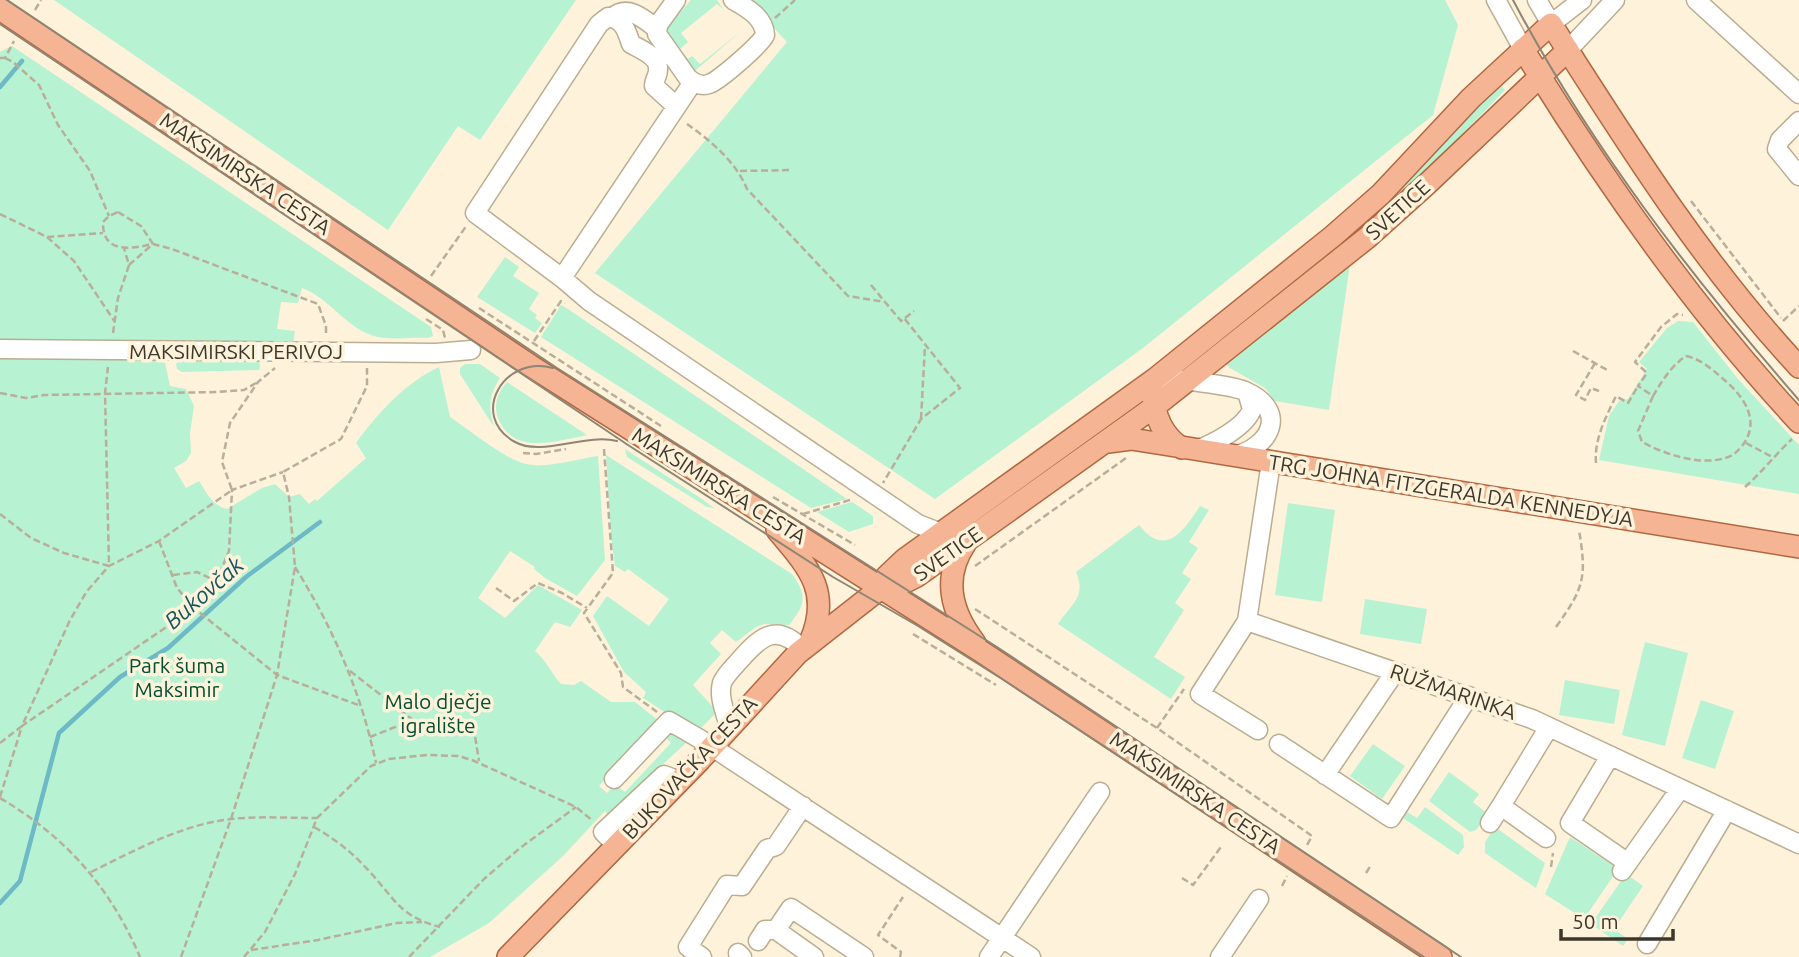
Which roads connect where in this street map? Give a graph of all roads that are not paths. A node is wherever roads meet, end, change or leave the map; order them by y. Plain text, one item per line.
1 (676, 0) edge
2 (733, 0) edge
3 (1496, 0) edge
4 (1537, 0) edge
5 (1581, 0) edge
6 (1615, 0) edge
7 (1696, 0) edge
8 (0, 9) edge
9 (613, 17) junction
10 (1551, 24) junction
11 (657, 29) junction
12 (1523, 49) junction
13 (1568, 50) junction
14 (1540, 77) junction
15 (693, 82) junction
16 (1799, 94) edge
17 (676, 106) junction
18 (1799, 121) edge
19 (1799, 176) edge
20 (562, 278) junction
21 (0, 349) edge
22 (471, 350) dead end
23 (1799, 367) edge
24 (1154, 379) junction
25 (1187, 382) junction
26 (1247, 392) junction
27 (1154, 407) junction
28 (1797, 429) edge
29 (1106, 443) junction
30 (1189, 449) junction
31 (1234, 456) junction
32 (1271, 462) junction
33 (760, 512) junction
34 (941, 533) junction
35 (968, 540) junction
36 (1799, 547) edge
37 (881, 588) junction
38 (1247, 621) junction
39 (806, 646) junction
40 (982, 652) junction
41 (1395, 672) junction
42 (1469, 696) junction
43 (729, 727) junction
44 (1549, 727) junction
45 (1258, 730) dead end
46 (1279, 744) dead end
47 (711, 747) junction
48 (1610, 756) junction
49 (1325, 775) junction
50 (614, 779) dead end
51 (1680, 789) junction
52 (1100, 792) dead end
53 (1500, 806) junction
54 (803, 807) junction
55 (1727, 810) junction
56 (1490, 823) dead end
57 (1546, 838) dead end
58 (1799, 844) edge
59 (1259, 899) dead end
60 (776, 930) junction
61 (1002, 938) junction
62 (758, 941) dead end
63 (1647, 944) dead end
64 (695, 952) edge
65 (508, 957) edge
66 (814, 957) edge
67 (864, 957) edge
68 (989, 957) edge
69 (1031, 957) edge
70 (1220, 957) edge
71 (1441, 957) edge

1 - 11 street
2 - 15 street
3 - 12 street
4 - 10 street
5 - 10 street, SVETICE
6 - 13 street, SVETICE
7 - 16 street
8 - 33 main road, MAKSIMIRSKA CESTA
9 - 11 street
9 - 17 street
9 - 20 street
10 - 12 main road, SVETICE
10 - 13 main road
11 - 15 street
12 - 14 main road
12 - 24 main road, SVETICE
13 - 14 main road, SVETICE
13 - 23 main road
14 - 25 main road, SVETICE
14 - 28 main road
15 - 17 street
17 - 20 street
18 - 19 street
20 - 34 street
21 - 22 street, MAKSIMIRSKI PERIVOJ
24 - 25 street
24 - 27 main road
24 - 34 main road, SVETICE
25 - 26 street
25 - 27 main road, SVETICE
26 - 30 street
26 - 31 street
27 - 29 main road, SVETICE
27 - 30 main road
29 - 30 main road, TRG JOHNA FITZGERALDA KENNEDYJA
29 - 35 main road, SVETICE
30 - 31 main road, TRG JOHNA FITZGERALDA KENNEDYJA
31 - 32 main road, TRG JOHNA FITZGERALDA KENNEDYJA
32 - 36 main road, TRG JOHNA FITZGERALDA KENNEDYJA
32 - 38 street
33 - 37 main road, MAKSIMIRSKA CESTA
33 - 39 main road
34 - 37 main road, SVETICE
35 - 37 main road, SVETICE
35 - 40 main road
37 - 39 main road, BUKOVAČKA CESTA
37 - 40 main road, MAKSIMIRSKA CESTA
38 - 41 street, RUŽMARINKA
38 - 45 street
39 - 43 main road, BUKOVAČKA CESTA
39 - 43 street
40 - 71 main road, MAKSIMIRSKA CESTA
41 - 42 street, RUŽMARINKA
41 - 49 street
42 - 44 street, RUŽMARINKA
42 - 49 street
43 - 47 main road, BUKOVAČKA CESTA
44 - 48 street, RUŽMARINKA
44 - 53 street
46 - 49 street
47 - 50 street
47 - 54 street
47 - 65 main road, BUKOVAČKA CESTA
48 - 51 street, RUŽMARINKA
48 - 51 street
51 - 55 street, RUŽMARINKA
52 - 61 street
53 - 56 street
53 - 57 street
54 - 61 street
54 - 64 street
55 - 58 street, RUŽMARINKA
55 - 63 street
59 - 70 street
60 - 62 street
60 - 66 street
60 - 67 street
61 - 68 street
61 - 69 street

